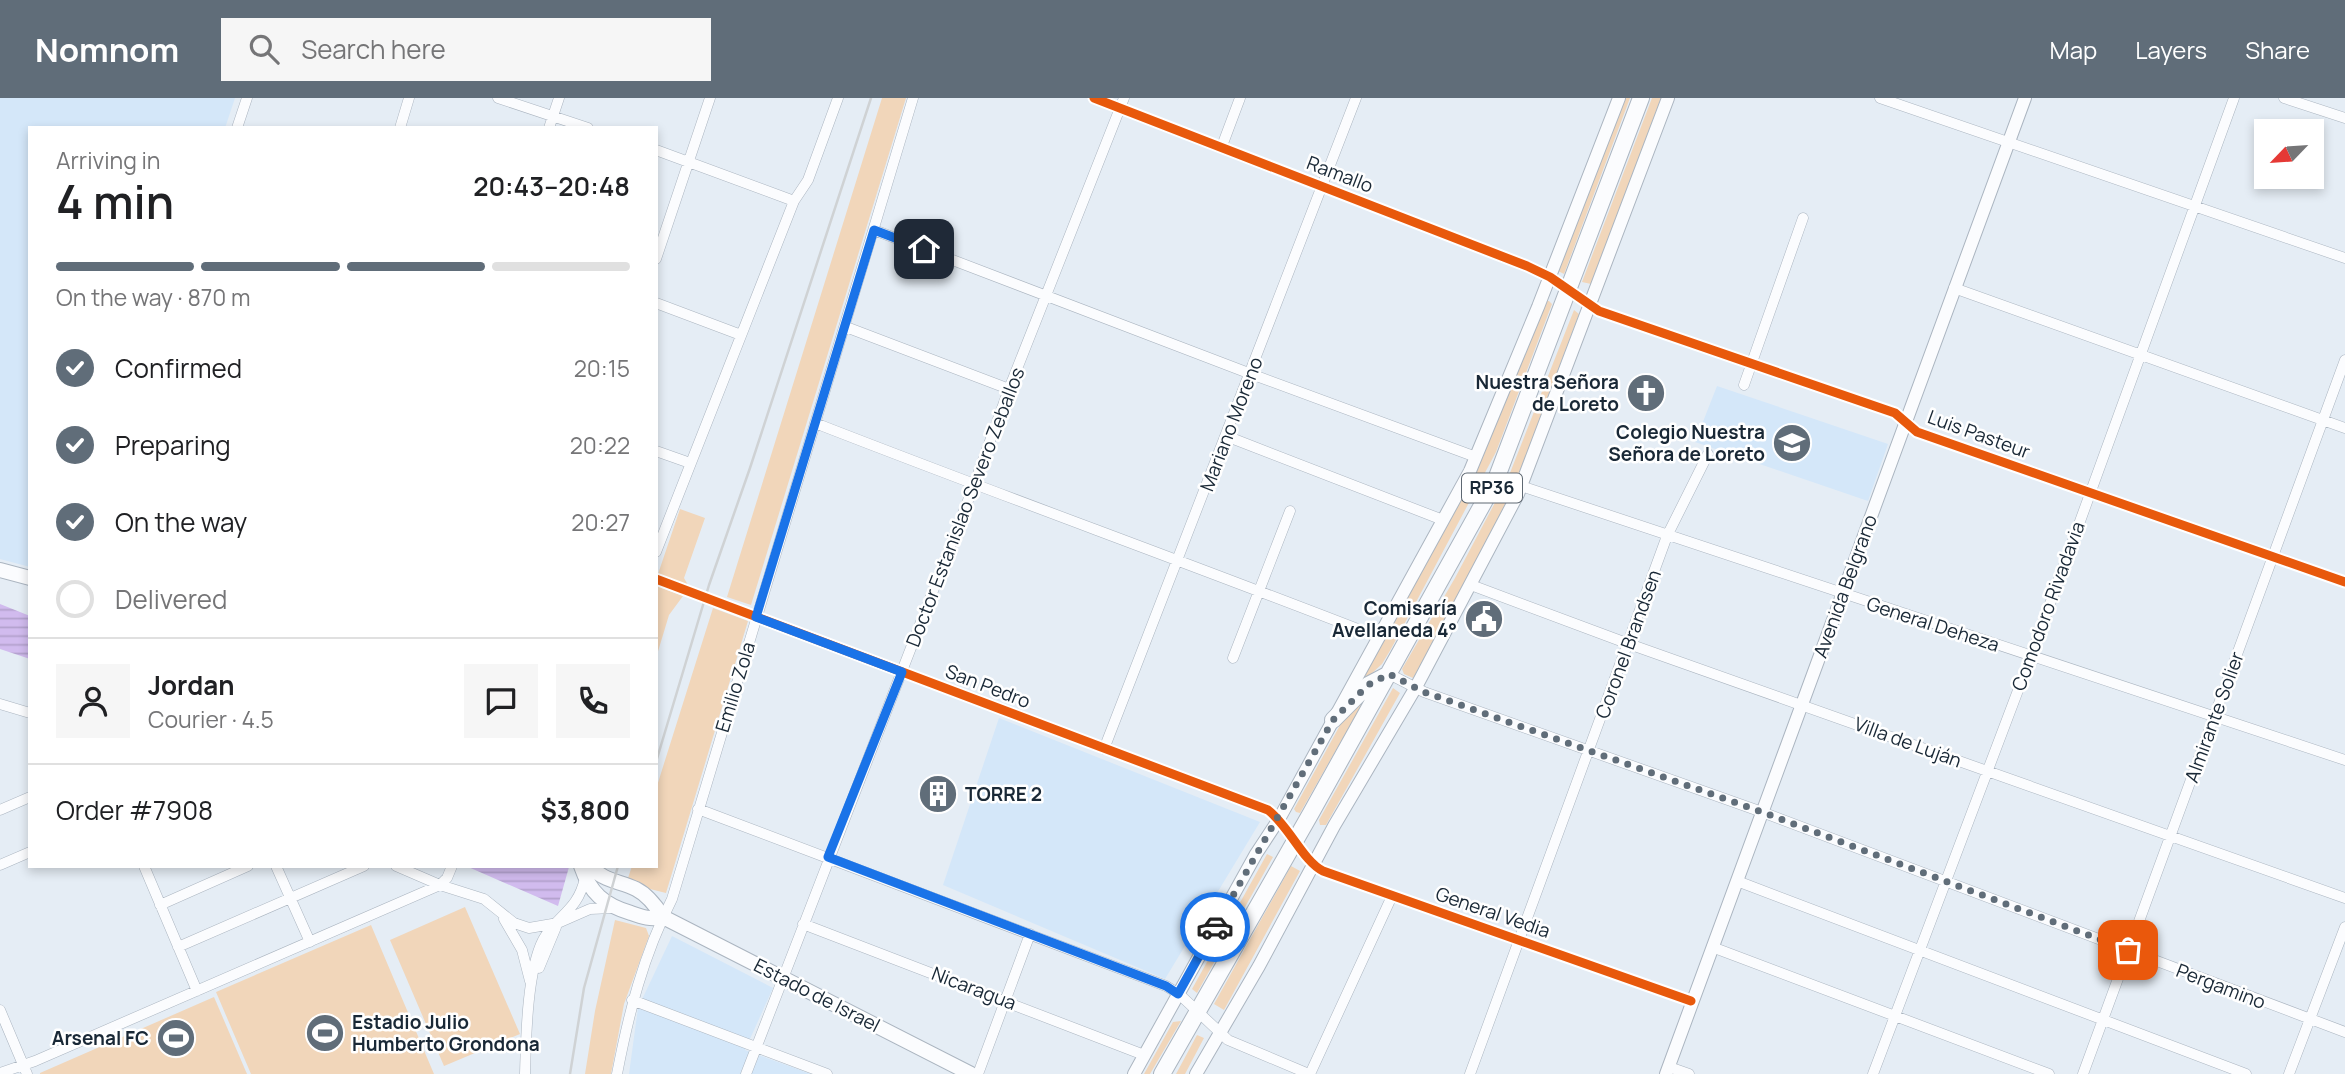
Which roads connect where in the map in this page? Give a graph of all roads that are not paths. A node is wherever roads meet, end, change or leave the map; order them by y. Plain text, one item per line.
1 (247, 98) edge
2 (409, 98) edge
3 (498, 98) edge
4 (559, 98) edge
5 (710, 98) edge
6 (838, 98) edge
7 (913, 98) edge
8 (1094, 98) edge
9 (1240, 98) edge
10 (1356, 98) edge
11 (1619, 98) edge
12 (1641, 98) edge
13 (1668, 98) edge
14 (1880, 98) edge
15 (2025, 98) edge
16 (2234, 98) edge
17 (2284, 98) edge
18 (1122, 103) edge
19 (553, 116) junction
20 (2345, 118) edge
21 (238, 126) edge
22 (401, 126) edge
23 (550, 126) edge
24 (582, 126) edge
25 (2009, 144) junction
26 (1222, 146) junction
27 (658, 151) edge
28 (689, 160) junction
29 (1323, 186) junction
30 (793, 201) junction
31 (2193, 206) junction
32 (1802, 218) dead end
33 (874, 230) junction
34 (658, 253) edge
35 (2345, 258) edge
36 (1550, 276) junction
37 (1954, 288) junction
38 (1569, 290) junction
39 (1046, 296) junction
40 (658, 304) edge
41 (1589, 305) junction
42 (846, 327) junction
43 (741, 335) junction
44 (2142, 354) junction
45 (2345, 360) edge
46 (1752, 364) junction
47 (1251, 374) junction
48 (1744, 385) dead end
49 (1009, 389) junction
50 (2323, 420) junction
51 (1906, 421) junction
52 (815, 423) junction
53 (2345, 428) edge
54 (1226, 436) junction
55 (658, 453) edge
56 (1708, 454) dead end
57 (1476, 457) junction
58 (690, 463) junction
59 (974, 485) junction
60 (1521, 486) junction
61 (2090, 492) junction
62 (1290, 511) dead end
63 (1443, 520) junction
64 (1668, 536) junction
65 (658, 547) edge
66 (2272, 557) junction
67 (1179, 559) junction
68 (0, 570) edge
69 (28, 577) edge
70 (658, 580) edge
71 (2345, 582) edge
72 (1471, 585) junction
73 (1261, 591) junction
74 (1842, 593) junction
75 (756, 617) junction
76 (1378, 637) junction
77 (1629, 644) junction
78 (2031, 656) junction
79 (1233, 658) dead end
80 (902, 672) junction
81 (1389, 674) junction
82 (1416, 687) junction
83 (0, 704) edge
84 (1801, 704) junction
85 (28, 712) edge
86 (2215, 716) junction
87 (1333, 720) junction
88 (1104, 749) junction
89 (1589, 751) junction
90 (2345, 760) edge
91 (1988, 771) junction
92 (28, 798) edge
93 (698, 809) junction
94 (0, 810) edge
95 (1762, 812) junction
96 (1279, 818) junction
97 (2169, 836) junction
98 (1296, 840) junction
99 (28, 853) edge
100 (828, 857) junction
101 (1313, 864) junction
102 (0, 865) edge
103 (145, 868) edge
104 (243, 868) edge
105 (277, 868) edge
106 (360, 868) edge
107 (401, 868) edge
108 (451, 869) edge
109 (586, 870) edge
110 (1945, 880) junction
111 (1737, 881) junction
112 (440, 885) junction
113 (1392, 896) junction
114 (2345, 898) edge
115 (290, 900) junction
116 (160, 905) junction
117 (613, 908) junction
118 (499, 913) junction
119 (663, 917) junction
120 (558, 923) junction
121 (803, 924) junction
122 (2345, 927) edge
123 (1030, 934) junction
124 (1520, 940) junction
125 (310, 942) junction
126 (178, 947) junction
127 (1712, 947) junction
128 (1919, 950) junction
129 (2128, 950) junction
130 (782, 977) junction
131 (197, 991) junction
132 (531, 992) junction
133 (1178, 994) junction
134 (632, 1000) junction
135 (1006, 1000) junction
136 (1691, 1001) junction
137 (1197, 1011) junction
138 (1895, 1014) junction
139 (1, 1015) edge
140 (2311, 1019) junction
141 (2103, 1021) junction
142 (2345, 1032) edge
143 (1220, 1034) junction
144 (756, 1047) junction
145 (1144, 1055) junction
146 (25, 1069) edge
147 (1667, 1070) edge
148 (0, 1073) edge
149 (525, 1074) edge
150 (617, 1074) edge
151 (746, 1074) edge
152 (827, 1074) edge
153 (971, 1074) edge
154 (978, 1074) edge
155 (1133, 1074) edge
156 (1162, 1074) edge
157 (1196, 1074) edge
158 (1309, 1074) edge
159 (1471, 1074) edge
160 (1689, 1074) edge
161 (1873, 1074) edge
162 (2049, 1074) edge
163 (2083, 1074) edge
164 (2246, 1074) edge
165 (2290, 1074) edge

1 - 21 street
2 - 22 street
3 - 19 street
4 - 19 street
5 - 28 street
6 - 30 street
7 - 33 street, Emilio Zola
8 - 18 street, Ramallo
9 - 26 street
10 - 29 street, Mariano Moreno
11 - 36 street
12 - 38 main road, RP36
13 - 41 street
14 - 25 street
15 - 25 street, Avenida Belgrano
16 - 31 street, Comodoro Rivadavia
17 - 20 street
18 - 26 street, Ramallo
18 - 39 street, Doctor Estanislao Severo Zeballos
19 - 23 street
19 - 24 street
25 - 31 street
25 - 37 street, Avenida Belgrano
26 - 29 street, Ramallo
27 - 28 street
28 - 30 street
28 - 34 street
29 - 36 street, Ramallo
29 - 47 street, Mariano Moreno
30 - 43 street
31 - 35 street
31 - 44 street, Comodoro Rivadavia
32 - 46 street
33 - 39 street
33 - 42 street, Emilio Zola
36 - 38 street, Ramallo
36 - 57 street
37 - 44 street
37 - 51 street, Avenida Belgrano
38 - 41 street, Luis Pasteur
38 - 81 main road, RP36
39 - 47 street
39 - 49 street, Doctor Estanislao Severo Zeballos
40 - 43 street
41 - 46 street, Luis Pasteur
41 - 60 street
42 - 49 street
42 - 52 street, Emilio Zola
43 - 58 street
44 - 50 street
44 - 61 street, Comodoro Rivadavia
45 - 50 street, Almirante Solier
46 - 48 street
46 - 51 street, Luis Pasteur
47 - 54 street, Mariano Moreno
47 - 57 street
49 - 59 street, Doctor Estanislao Severo Zeballos
50 - 53 street
50 - 66 street, Almirante Solier
51 - 61 street, Luis Pasteur
51 - 74 street, Avenida Belgrano
52 - 59 street
52 - 75 street, Emilio Zola
54 - 63 street
54 - 67 street, Mariano Moreno
55 - 58 street
56 - 64 street, Coronel Brandsen
57 - 63 street
58 - 65 street
59 - 67 street
59 - 80 street, Doctor Estanislao Severo Zeballos
60 - 64 street, General Deheza
60 - 72 street
61 - 66 street, Luis Pasteur
61 - 78 street, Comodoro Rivadavia
62 - 73 street
63 - 76 street
64 - 74 street, General Deheza
64 - 77 street, Coronel Brandsen
66 - 71 street, Luis Pasteur
66 - 86 street, Almirante Solier
67 - 73 street
67 - 88 street, Mariano Moreno
68 - 69 main road
70 - 75 street, San Pedro
72 - 77 street, Villa de Luján
72 - 82 street
73 - 76 street
73 - 79 street
74 - 78 street, General Deheza
74 - 84 street, Avenida Belgrano
75 - 80 street, San Pedro
75 - 93 street, Emilio Zola
76 - 87 street
77 - 84 street, Villa de Luján
77 - 89 street, Coronel Brandsen
78 - 86 street, General Deheza
78 - 91 street, Comodoro Rivadavia
80 - 88 street, San Pedro
80 - 100 street, Doctor Estanislao Severo Zeballos
81 - 82 street, Pergamino
81 - 87 main road
81 - 98 main road, RP36
82 - 89 street, Pergamino
82 - 101 street
83 - 85 street
84 - 91 street, Villa de Luján
84 - 95 street, Avenida Belgrano
86 - 90 street, General Deheza
86 - 97 street, Almirante Solier
87 - 96 street
88 - 96 street, San Pedro
89 - 95 street, Pergamino
89 - 124 street, Coronel Brandsen
91 - 97 street, Villa de Luján
91 - 110 street, Comodoro Rivadavia
92 - 94 street
93 - 100 street
93 - 119 street, Emilio Zola
95 - 110 street, Pergamino
95 - 111 street, Avenida Belgrano
96 - 98 street, San Pedro
96 - 133 street
97 - 114 street, Villa de Luján
97 - 129 street, Almirante Solier
98 - 101 street, General Vedia
98 - 137 main road, RP36
99 - 102 street
100 - 121 street, Doctor Estanislao Severo Zeballos
100 - 123 street
101 - 113 street, General Vedia
101 - 143 street
103 - 116 street
104 - 116 street
105 - 115 street
106 - 115 street
107 - 112 street
108 - 112 street
109 - 117 main road, Estado de Israel
109 - 119 main road, Estado de Israel
109 - 120 street
110 - 128 street, Comodoro Rivadavia
110 - 129 street, Pergamino
111 - 127 street, Avenida Belgrano
111 - 128 street
112 - 118 street
112 - 125 street
113 - 124 street, General Vedia
113 - 158 street
115 - 125 street
115 - 126 street
116 - 126 street
117 - 119 main road, Estado de Israel
117 - 120 street
118 - 120 street
118 - 132 street
119 - 130 main road, Estado de Israel
119 - 134 street, Emilio Zola
120 - 132 street
121 - 130 street, Doctor Estanislao Severo Zeballos
121 - 135 street, Nicaragua
122 - 140 street
123 - 133 street
123 - 135 street
124 - 136 street, General Vedia
124 - 159 street, Coronel Brandsen
125 - 131 street
126 - 131 street
127 - 136 street, Avenida Belgrano
127 - 138 street
128 - 138 street, Comodoro Rivadavia
128 - 141 street
129 - 140 street, Pergamino
129 - 141 street, Almirante Solier
130 - 144 street, Doctor Estanislao Severo Zeballos
130 - 153 main road, Estado de Israel
131 - 146 street
132 - 149 street
133 - 137 street
133 - 145 street
134 - 144 street
134 - 150 street, Emilio Zola
135 - 145 street, Nicaragua
135 - 154 street
136 - 147 street, Avenida Belgrano
137 - 143 street
137 - 156 main road, RP36
138 - 161 street, Comodoro Rivadavia
138 - 162 street
139 - 146 street
140 - 142 street, Pergamino
140 - 165 street
141 - 163 street, Almirante Solier
141 - 164 street
143 - 157 street
143 - 158 street
144 - 151 street, Doctor Estanislao Severo Zeballos
144 - 152 street
145 - 155 street
146 - 148 street
147 - 160 street

